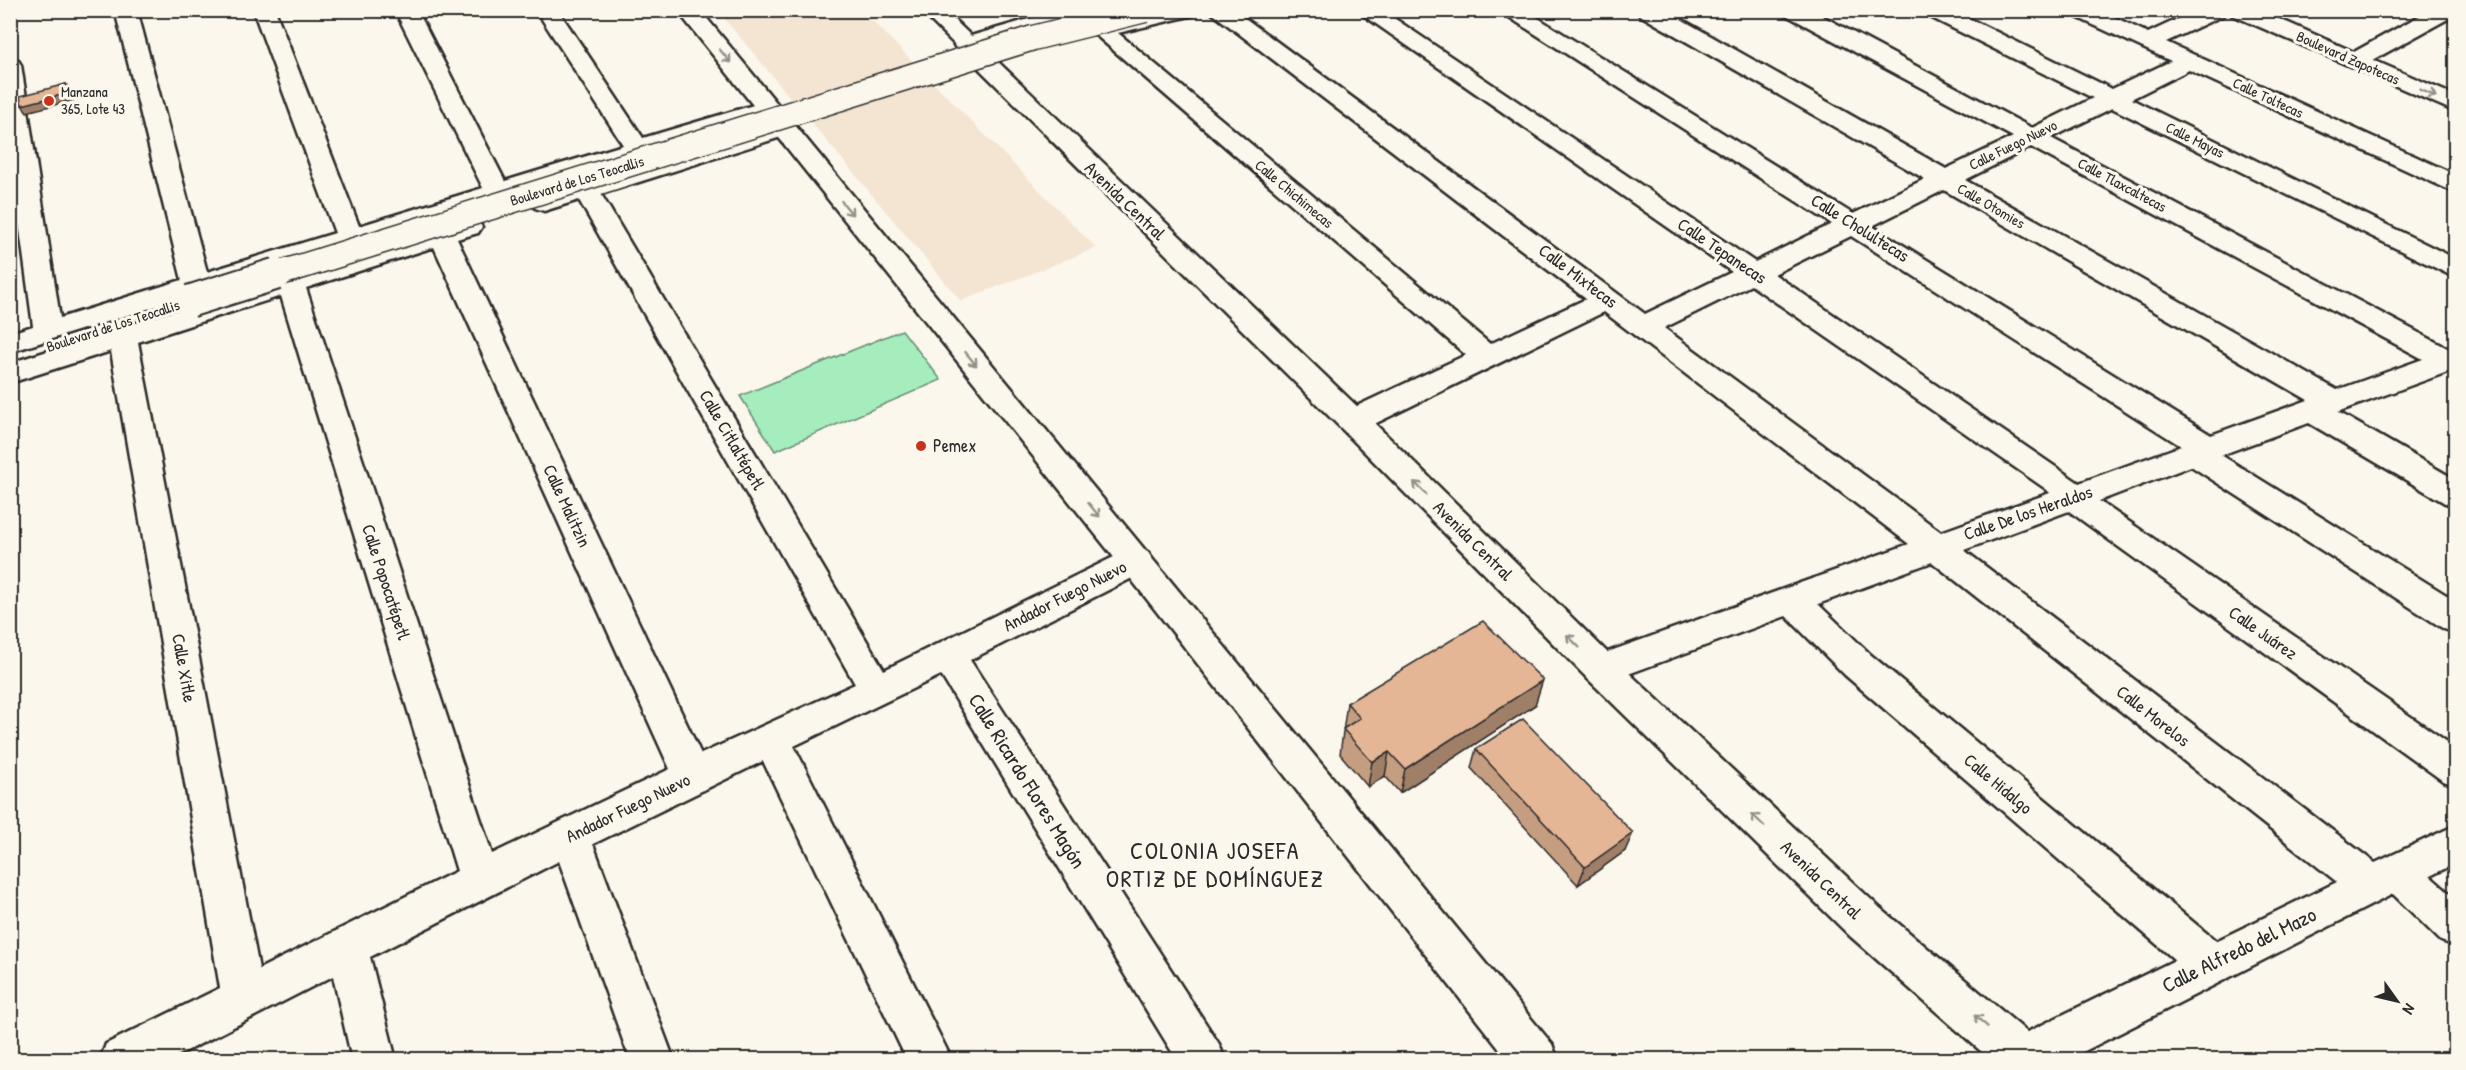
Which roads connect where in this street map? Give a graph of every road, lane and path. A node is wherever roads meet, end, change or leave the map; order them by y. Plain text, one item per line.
1 (126, 10) edge
2 (264, 10) edge
3 (406, 10) edge
4 (547, 10) edge
5 (688, 10) edge
6 (931, 10) edge
7 (1145, 10) edge
8 (1186, 10) edge
9 (1219, 10) edge
10 (1368, 10) edge
11 (1509, 10) edge
12 (1648, 10) edge
13 (1794, 10) edge
14 (1934, 10) edge
15 (2080, 10) edge
16 (2216, 10) edge
17 (2240, 10) edge
18 (2278, 10) edge
19 (2403, 10) edge
20 (2437, 16) edge
21 (1090, 21) edge
22 (2456, 32) edge
23 (2148, 42) junction
24 (975, 54) junction
25 (2363, 56) junction
26 (2189, 61) junction
27 (10, 65) edge
28 (2456, 86) edge
29 (2111, 98) junction
30 (2456, 105) edge
31 (775, 118) junction
32 (2030, 136) junction
33 (643, 160) junction
34 (1943, 179) junction
35 (2456, 185) edge
36 (586, 190) junction
37 (497, 191) junction
38 (1854, 224) junction
39 (442, 235) junction
40 (350, 237) junction
41 (2456, 270) edge
42 (1755, 273) junction
43 (291, 284) junction
44 (197, 285) junction
45 (1608, 299) junction
46 (1645, 326) junction
47 (48, 331) junction
48 (123, 337) junction
49 (10, 343) edge
50 (10, 358) edge
51 (1488, 358) junction
52 (2446, 368) edge
53 (10, 373) edge
54 (2323, 406) junction
55 (1353, 422) junction
56 (2203, 452) junction
57 (2456, 495) edge
58 (2073, 496) junction
59 (1934, 546) junction
60 (1136, 561) junction
61 (1791, 599) junction
62 (2456, 619) edge
63 (948, 655) junction
64 (1601, 669) junction
65 (877, 690) junction
66 (772, 740) junction
67 (2456, 769) edge
68 (692, 776) junction
69 (570, 836) junction
70 (2456, 843) edge
71 (2385, 879) junction
72 (480, 880) junction
73 (2456, 927) edge
74 (347, 948) junction
75 (2210, 963) junction
76 (244, 1000) junction
77 (122, 1059) edge
78 (374, 1059) edge
79 (652, 1059) edge
80 (930, 1059) edge
81 (1203, 1059) edge
82 (1536, 1059) edge
83 (2024, 1059) edge

1 - 44 main road
2 - 40 main road
3 - 37 main road
4 - 33 main road
5 -> 31 main road
6 - 24 main road, Avenida Central
7 - 50 main road, Boulevard de Los Teocallis, bridge
8 - 21 main road
9 - 45 main road, Calle Mixtecas
10 - 42 main road, Calle Tepanecas
11 - 38 main road, Calle Cholultecas
12 - 34 main road, Calle Otomies
13 - 32 main road, Calle Tlaxcaltecas
14 - 29 main road, Calle Mayas
15 - 23 main road, Calle Toltecas
16 - 23 main road
17 - 25 main road, Boulevard Zapotecas
18 - 25 main road, Boulevard Zapotecas
19 - 20 main road
20 - 22 main road
20 - 25 main road
21 - 24 main road
21 - 51 main road, Calle Chichimecas
23 - 26 main road, Calle Toltecas
24 - 55 main road, Avenida Central
25 - 28 main road, Boulevard Zapotecas
25 -> 30 main road, Boulevard Zapotecas
26 - 29 main road, Calle Fuego Nuevo
26 - 35 main road, Calle Toltecas
27 - 47 main road
29 - 32 main road, Calle Fuego Nuevo
29 - 41 main road, Calle Mayas
31 - 33 main road, Boulevard de Los Teocallis
31 -> 60 main road
32 - 34 main road, Calle Fuego Nuevo
32 - 52 main road, Calle Tlaxcaltecas
33 - 36 main road, Boulevard de Los Teocallis
33 - 37 main road, Boulevard de Los Teocallis
34 - 38 main road, Calle Fuego Nuevo
34 - 54 main road, Calle Otomies
36 - 39 main road, Boulevard de Los Teocallis
36 - 65 main road, Calle Citlaltépetl
37 - 40 main road, Boulevard de Los Teocallis
38 - 42 main road, Calle Fuego Nuevo
38 - 56 main road, Calle Cholultecas
39 - 43 main road, Boulevard de Los Teocallis
39 - 68 main road, Calle Malitzin
40 - 44 main road, Boulevard de Los Teocallis
42 - 46 main road, Calle Fuego Nuevo
42 - 58 main road, Calle Tepanecas
43 - 48 main road, Boulevard de Los Teocallis
43 - 72 main road, Calle Popocatépetl
44 - 47 main road, Boulevard de Los Teocallis
45 - 46 main road, Calle Mixtecas
45 - 51 main road
46 - 59 main road, Calle Mixtecas
47 - 49 main road, Boulevard de Los Teocallis
48 - 53 main road, Boulevard de Los Teocallis
48 - 76 main road, Calle Xitle
51 - 55 main road
52 - 54 main road, Calle De los Heraldos
54 - 56 main road, Calle De los Heraldos
54 - 57 main road, Calle Otomies
64 -> 55 main road, Avenida Central
56 - 58 main road, Calle De los Heraldos
56 - 62 main road, Calle Cholultecas
58 - 59 main road, Calle De los Heraldos
58 - 67 main road, Calle Juárez
59 - 61 main road, Calle De los Heraldos
59 - 71 main road, Calle Morelos
60 - 63 main road, Andador Fuego Nuevo
60 - 82 main road
61 - 64 main road, Calle De los Heraldos
61 - 75 main road, Calle Hidalgo
63 - 65 main road, Andador Fuego Nuevo
63 - 81 main road, Calle Ricardo Flores Magón
83 -> 64 main road, Avenida Central
65 - 66 main road, Andador Fuego Nuevo
66 - 68 main road, Andador Fuego Nuevo
66 - 80 main road
68 - 69 main road, Andador Fuego Nuevo
69 - 72 main road, Andador Fuego Nuevo
69 - 79 main road
70 - 71 main road, Calle Alfredo del Mazo
71 - 73 main road, Calle Morelos
71 - 75 main road, Calle Alfredo del Mazo
72 - 74 main road, Andador Fuego Nuevo
74 - 76 main road, Andador Fuego Nuevo
74 - 78 main road
75 - 83 main road, Calle Alfredo del Mazo
76 - 77 main road, Andador Fuego Nuevo

